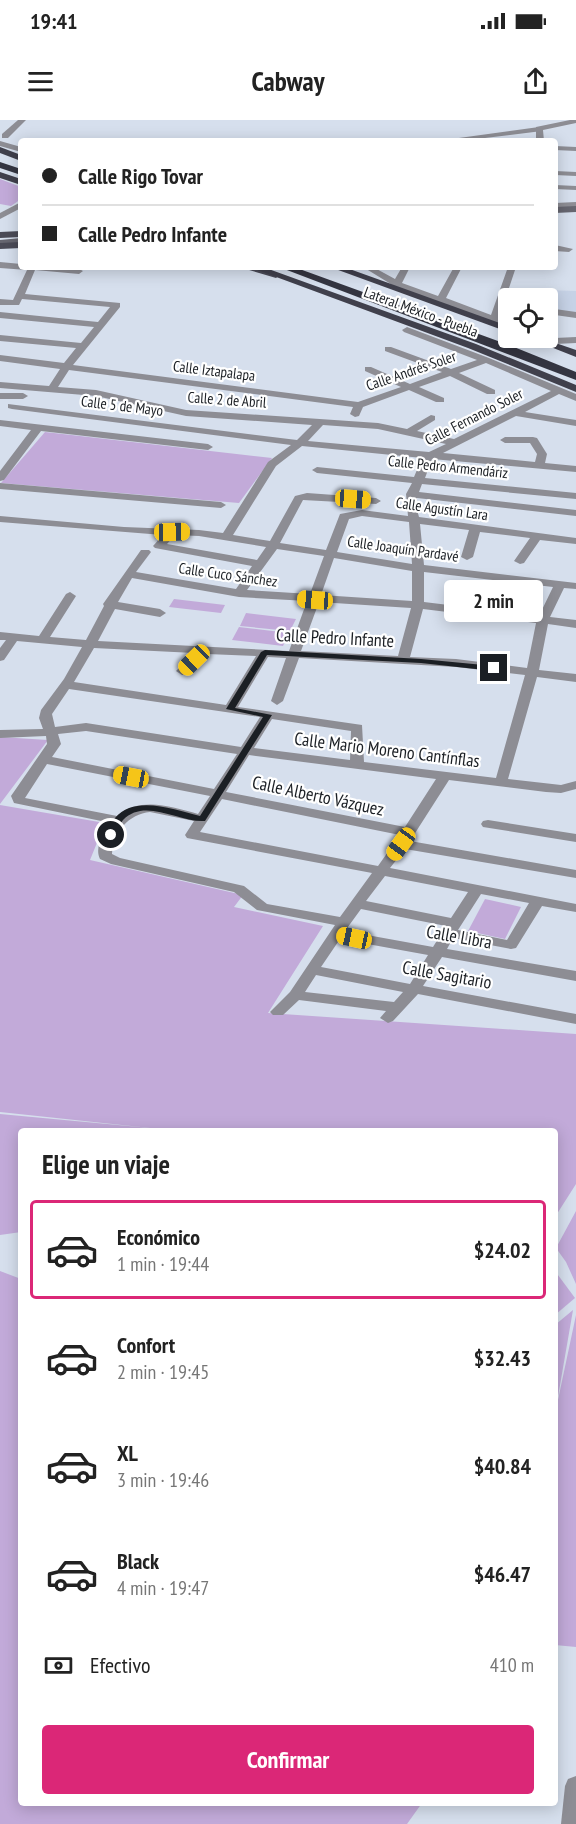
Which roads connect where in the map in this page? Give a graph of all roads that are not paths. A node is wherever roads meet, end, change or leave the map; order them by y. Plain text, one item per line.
1 (22, 120) edge
2 (576, 121) edge
3 (489, 124) dead end
4 (539, 129) junction
5 (482, 137) edge
6 (540, 138) edge
7 (2, 140) edge
8 (18, 148) edge
9 (558, 148) edge
10 (576, 149) edge
11 (0, 150) edge
12 (0, 157) edge
13 (18, 157) edge
14 (558, 158) edge
15 (576, 158) edge
16 (18, 164) edge
17 (0, 165) edge
18 (18, 171) edge
19 (558, 172) edge
20 (576, 174) edge
21 (0, 175) edge
22 (18, 181) edge
23 (558, 187) edge
24 (576, 188) edge
25 (0, 206) edge
26 (18, 206) edge
27 (576, 209) edge
28 (558, 210) edge
29 (0, 216) edge
30 (18, 239) edge
31 (0, 240) edge
32 (558, 249) edge
33 (570, 249) dead end
34 (0, 265) edge
35 (18, 267) edge
36 (32, 270) edge
37 (64, 270) edge
38 (322, 270) edge
39 (344, 270) edge
40 (350, 270) edge
41 (373, 270) edge
42 (404, 270) edge
43 (456, 270) edge
44 (511, 270) edge
45 (79, 271) dead end
46 (280, 271) edge
47 (370, 279) junction
48 (397, 284) junction
49 (508, 288) edge
50 (19, 296) junction
51 (441, 299) junction
52 (0, 302) edge
53 (558, 312) edge
54 (498, 313) edge
55 (0, 315) edge
56 (575, 315) edge
57 (494, 318) junction
58 (498, 320) edge
59 (101, 325) junction
60 (498, 325) edge
61 (407, 330) dead end
62 (576, 337) edge
63 (0, 338) edge
64 (558, 340) edge
65 (83, 346) junction
66 (558, 347) edge
67 (388, 350) dead end
68 (576, 354) edge
69 (0, 358) edge
70 (486, 360) junction
71 (66, 367) junction
72 (576, 367) edge
73 (368, 369) dead end
74 (452, 373) junction
75 (576, 376) edge
76 (0, 385) edge
77 (31, 387) junction
78 (412, 387) junction
79 (52, 388) junction
80 (576, 389) edge
81 (560, 390) junction
82 (491, 392) dead end
83 (0, 396) edge
84 (23, 396) junction
85 (576, 398) edge
86 (440, 400) dead end
87 (359, 405) junction
88 (12, 406) junction
89 (514, 413) junction
90 (0, 417) edge
91 (431, 418) dead end
92 (320, 422) junction
93 (0, 423) edge
94 (576, 423) edge
95 (350, 424) junction
96 (38, 428) junction
97 (409, 432) junction
98 (505, 440) dead end
99 (453, 442) junction
100 (300, 443) junction
101 (208, 447) dead end
102 (431, 454) junction
103 (539, 465) junction
104 (576, 469) edge
105 (317, 471) dead end
106 (0, 478) edge
107 (418, 479) junction
108 (0, 486) edge
109 (411, 494) junction
110 (576, 496) edge
111 (376, 501) dead end
112 (221, 505) dead end
113 (576, 513) edge
114 (0, 519) edge
115 (414, 520) junction
116 (475, 528) junction
117 (172, 532) junction
118 (226, 537) junction
119 (536, 537) junction
120 (576, 541) edge
121 (273, 546) junction
122 (145, 552) dead end
123 (329, 553) junction
124 (467, 557) dead end
125 (520, 561) dead end
126 (258, 564) junction
127 (418, 568) junction
128 (128, 574) junction
129 (560, 584) junction
130 (576, 586) edge
131 (238, 593) junction
132 (70, 596) dead end
133 (315, 600) junction
134 (109, 604) junction
135 (418, 605) junction
136 (160, 613) dead end
137 (543, 619) junction
138 (576, 624) edge
139 (0, 636) edge
140 (14, 637) junction
141 (43, 639) junction
142 (92, 644) junction
143 (205, 649) junction
144 (265, 652) junction
145 (294, 654) junction
146 (0, 657) edge
147 (403, 660) junction
148 (182, 671) dead end
149 (532, 674) junction
150 (576, 678) edge
151 (67, 685) junction
152 (277, 701) dead end
153 (230, 709) junction
154 (268, 715) junction
155 (51, 731) junction
156 (0, 734) edge
157 (245, 751) junction
158 (44, 759) junction
159 (357, 764) junction
160 (446, 774) junction
161 (501, 782) junction
162 (576, 785) edge
163 (218, 794) junction
164 (202, 819) junction
165 (118, 820) junction
166 (488, 824) dead end
167 (405, 838) junction
168 (576, 838) edge
169 (381, 872) junction
170 (576, 874) edge
171 (476, 890) junction
172 (537, 902) junction
173 (357, 904) junction
174 (576, 908) edge
175 (340, 928) junction
176 (451, 928) junction
177 (435, 953) junction
178 (312, 970) junction
179 (574, 971) edge
180 (414, 989) junction
181 (295, 995) junction
182 (278, 1012) dead end
183 (576, 1018) edge
184 (576, 1786) edge
185 (572, 1824) edge

1 - 7 street
2 - 4 street
3 - 5 street
4 - 5 street
4 - 6 street
7 - 8 street
9 - 10 street
11 - 13 highway
12 - 16 highway
14 - 15 street
17 - 18 highway
19 - 20 street
21 - 22 highway
23 - 24 street
25 - 26 street
26 - 29 street
27 - 28 main road
30 - 31 main road
32 - 33 street
34 - 35 street
36 - 50 street
37 - 45 street
38 - 72 highway
39 - 47 highway, Lateral México - Puebla
40 - 47 main road
41 - 48 street
42 - 48 street
43 - 51 street
44 - 49 street
46 - 75 highway
46 - 80 highway, Lateral México - Puebla
47 - 60 highway, Lateral México - Puebla
48 - 51 street
50 - 52 street
50 - 59 street
51 - 57 street
53 - 56 street
54 - 57 street
55 - 59 street
57 - 58 street
59 - 65 street
61 - 70 street
62 - 64 street
63 - 65 street
65 - 71 street
66 - 68 highway
67 - 74 street
69 - 71 street, Calle Iztapalapa
70 - 74 street, Calle Andrés Soler
70 - 81 street
71 - 79 street
71 - 87 street, Calle Iztapalapa
73 - 78 street
74 - 78 street, Calle Andrés Soler
74 - 82 street
76 - 77 street, Calle 2 de Abril
77 - 79 street, Calle 2 de Abril
77 - 84 street
78 - 86 street
78 - 87 street, Calle Andrés Soler
79 - 92 street, Calle 2 de Abril
81 - 85 street
81 - 89 street, Calle Fernando Soler
83 - 84 street
84 - 88 street
87 - 95 street, Calle Andrés Soler
88 - 90 street
88 - 100 street, Calle 5 de Mayo
89 - 94 street
89 - 99 street, Calle Fernando Soler
91 - 97 street
92 - 95 street, Calle 2 de Abril
92 - 100 street
93 - 96 street
95 - 97 street, Calle 2 de Abril
96 - 101 street
96 - 106 street
97 - 99 street, Calle 2 de Abril
98 - 103 street
99 - 102 street, Calle Fernando Soler
100 - 102 street, Calle 5 de Mayo
100 - 118 street
102 - 103 street, Calle 5 de Mayo
102 - 107 street, Calle Fernando Soler
103 - 104 street, Calle 5 de Mayo
105 - 107 street, Calle Pedro Armendáriz
107 - 109 street, Calle Fernando Soler
107 - 110 street, Calle Pedro Armendáriz
108 - 112 street
109 - 113 street
109 - 115 street
111 - 121 street
114 - 117 street, Calle Joaquín Pardavé
115 - 116 street, Calle Agustín Lara
115 - 123 street, Calle Agustín Lara
115 - 127 street
116 - 119 street, Calle Agustín Lara
116 - 124 street
117 - 118 street, Calle Joaquín Pardavé
117 - 126 street
118 - 121 street, Calle Joaquín Pardavé
119 - 120 street, Calle Agustín Lara
119 - 125 street
121 - 123 street, Calle Joaquín Pardavé
121 - 126 street
122 - 128 street
123 - 127 street, Calle Joaquín Pardavé
123 - 133 street
126 - 131 street
127 - 129 street, Calle Joaquín Pardavé
127 - 135 street
128 - 131 street, Calle Cuco Sánchez
128 - 134 street
129 - 130 street, Calle Joaquín Pardavé
129 - 137 street
131 - 133 street, Calle Cuco Sánchez
132 - 141 street
133 - 135 street, Calle Cuco Sánchez
133 - 145 street
134 - 136 street
134 - 142 street
135 - 137 street, Calle Cuco Sánchez
135 - 147 street
137 - 138 street, Calle Cuco Sánchez
137 - 149 street
139 - 140 street, Calle Pedro Infante
140 - 141 street, Calle Pedro Infante
140 - 146 street
141 - 142 street, Calle Pedro Infante
142 - 143 street, Calle Pedro Infante
142 - 151 street
143 - 144 street, Calle Pedro Infante
143 - 148 street
144 - 145 street, Calle Pedro Infante
144 - 153 street
145 - 147 street, Calle Pedro Infante
145 - 152 street
147 - 149 street, Calle Pedro Infante
149 - 150 street, Calle Pedro Infante
149 - 161 street
151 - 153 street
151 - 155 street
153 - 154 street
154 - 157 street
154 - 159 street
155 - 156 street, Calle Mario Moreno Cantínflas
155 - 157 street, Calle Mario Moreno Cantínflas
155 - 158 street
157 - 159 street, Calle Mario Moreno Cantínflas
157 - 163 street
158 - 163 street, Calle Alberto Vázquez
158 - 165 street
159 - 160 street, Calle Mario Moreno Cantínflas
160 - 161 street, Calle Mario Moreno Cantínflas
160 - 167 street
161 - 162 street, Calle Mario Moreno Cantínflas
163 - 164 street
163 - 167 street, Calle Alberto Vázquez
164 - 165 street
164 - 169 street
165 - 175 street, Calle Libra
166 - 168 street
167 - 169 street
167 - 170 street, Calle Alberto Vázquez
169 - 171 street
169 - 173 street
171 - 172 street
171 - 176 street
172 - 174 street
172 - 176 street
173 - 175 street
173 - 176 street
175 - 177 street, Calle Libra
175 - 178 street
176 - 177 street
177 - 179 street, Calle Libra
177 - 180 street
178 - 180 street, Calle Sagitario
178 - 181 street
180 - 181 street
180 - 183 street, Calle Sagitario
181 - 182 street
184 - 185 street

